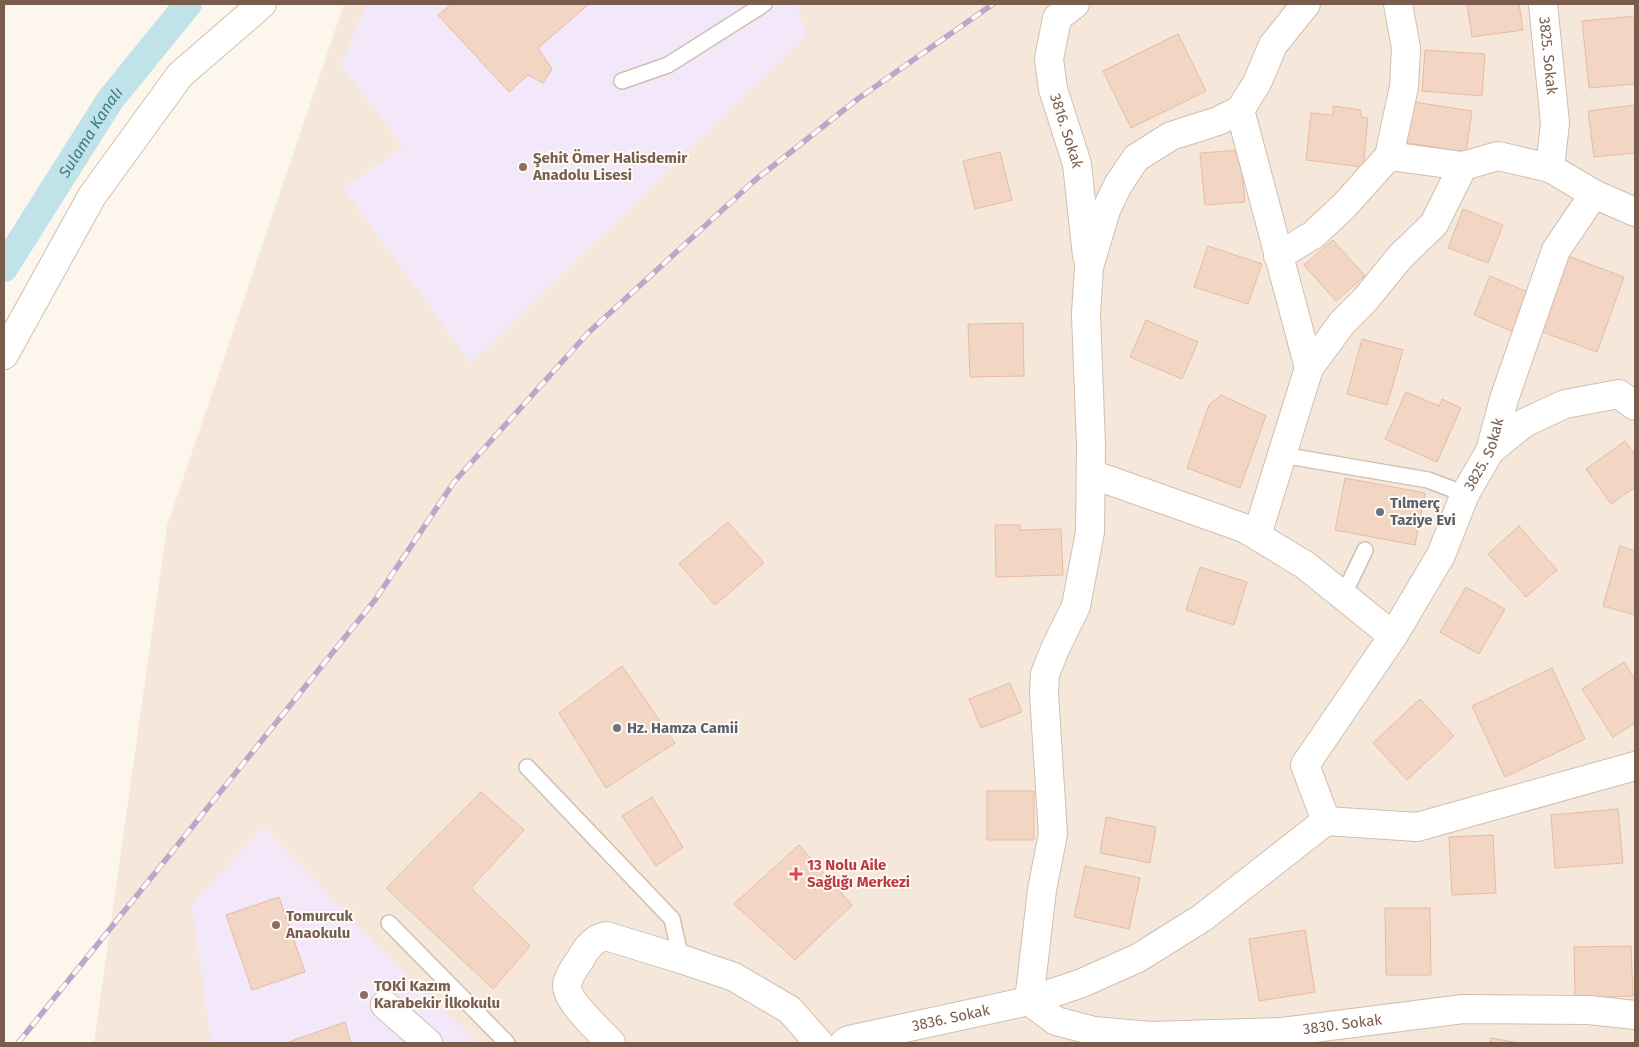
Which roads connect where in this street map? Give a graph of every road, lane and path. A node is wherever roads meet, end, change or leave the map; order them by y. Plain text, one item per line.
1 (262, 4) edge
2 (764, 4) edge
3 (1075, 4) edge
4 (1306, 4) edge
5 (1398, 4) edge
6 (1543, 4) edge
7 (622, 81) dead end
8 (1240, 110) junction
9 (1389, 156) junction
10 (1462, 166) junction
11 (1550, 168) junction
12 (1594, 194) junction
13 (1635, 212) edge
14 (1278, 256) junction
15 (1088, 268) junction
16 (4, 355) edge
17 (1309, 368) junction
18 (1630, 395) edge
19 (1490, 451) junction
20 (1282, 455) junction
21 (1090, 474) junction
22 (1465, 494) junction
23 (1257, 535) junction
24 (1365, 550) dead end
25 (1342, 596) junction
26 (1393, 636) junction
27 (1635, 766) edge
28 (527, 767) dead end
29 (1326, 821) junction
30 (389, 923) dead end
31 (681, 959) junction
32 (1029, 1000) junction
33 (385, 1005) dead end
34 (1635, 1015) edge
35 (428, 1043) edge
36 (507, 1043) edge
37 (611, 1043) edge
38 (819, 1043) edge
39 (844, 1043) edge

1 - 16 street
2 - 7 lane
3 - 15 street, 3816. Sokak
4 - 8 street
5 - 9 street
6 - 11 street, 3825. Sokak
8 - 14 street
8 - 15 street
9 - 10 street
9 - 14 street
10 - 11 street
10 - 17 street
11 - 12 street
12 - 13 street
12 - 19 street, 3825. Sokak
14 - 17 street
15 - 21 street
17 - 20 street
18 - 19 street
19 - 22 street, 3825. Sokak
20 - 22 lane
20 - 23 street
21 - 23 street
21 - 32 street
22 - 26 street, 3825. Sokak
23 - 25 street
24 - 25 lane
25 - 26 street
26 - 29 street, 3825. Sokak
27 - 29 street
28 - 31 lane
29 - 32 street, 3836. Sokak
30 - 36 lane
31 - 37 street
31 - 38 street
32 - 34 street, 3830. Sokak
32 - 39 street, 3836. Sokak
33 - 35 street

